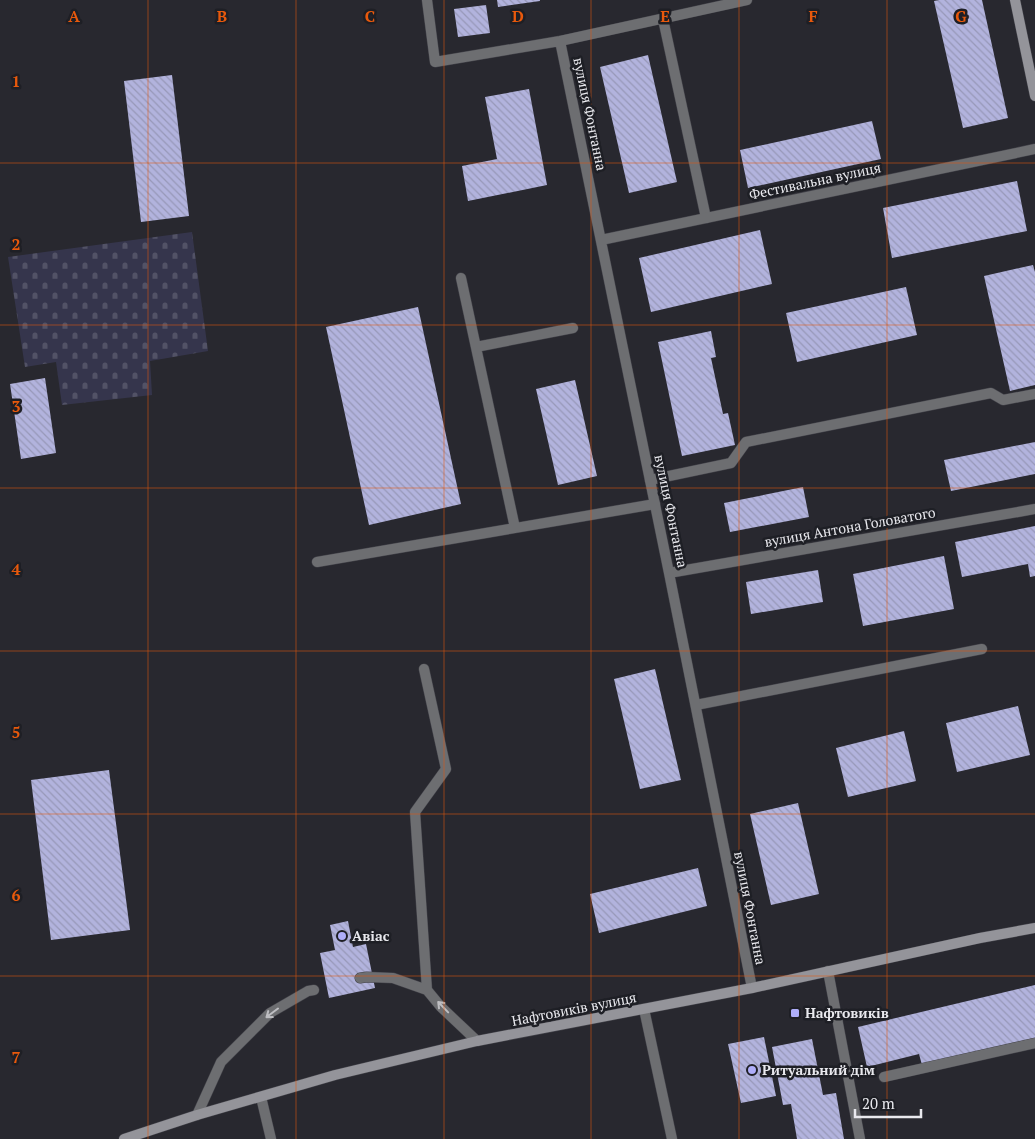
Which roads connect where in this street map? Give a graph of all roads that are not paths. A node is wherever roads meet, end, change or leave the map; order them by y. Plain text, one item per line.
1 (427, 0) edge
2 (747, 0) edge
3 (1015, 0) edge
4 (707, 4) edge
5 (663, 18) junction
6 (560, 41) junction
7 (1035, 96) edge
8 (1035, 148) edge
9 (706, 218) junction
10 (601, 240) junction
11 (461, 278) dead end
12 (574, 328) dead end
13 (476, 347) junction
14 (1035, 394) edge
15 (650, 480) junction
16 (655, 504) junction
17 (1035, 509) edge
18 (515, 528) junction
19 (317, 562) dead end
20 (669, 573) junction
21 (982, 649) dead end
22 (424, 669) dead end
23 (696, 705) junction
24 (1035, 928) edge
25 (828, 971) junction
26 (360, 978) dead end
27 (752, 988) junction
28 (314, 990) dead end
29 (427, 990) junction
30 (644, 1009) junction
31 (478, 1042) junction
32 (1035, 1043) edge
33 (884, 1077) dead end
34 (262, 1097) junction
35 (198, 1115) junction
36 (124, 1139) edge
37 (271, 1139) edge
38 (672, 1139) edge
39 (860, 1139) edge

1 - 6 street
2 - 4 street
3 - 7 street
4 - 5 street
5 - 6 street
5 - 9 street
6 - 10 street, вулиця Фонтанна
8 - 9 street, Фестивальна вулиця
9 - 10 street, Фестивальна вулиця
10 - 15 street, вулиця Фонтанна
11 - 13 street
12 - 13 street
13 - 18 street
14 - 15 street
15 - 16 street, вулиця Фонтанна
16 - 18 street
16 - 20 street, вулиця Фонтанна
17 - 20 street, вулиця Антона Головатого
18 - 19 street
20 - 23 street, вулиця Фонтанна
21 - 23 street
22 - 29 street
23 - 27 street, вулиця Фонтанна
24 - 25 street, Нафтовиків вулиця
25 - 27 street, Нафтовиків вулиця
25 - 39 street
26 - 29 street
27 - 30 street, Нафтовиків вулиця
28 -> 35 street
31 -> 29 street
30 - 31 street, Нафтовиків вулиця
30 - 38 street
31 - 34 street, Нафтовиків вулиця
32 - 33 street
34 - 35 street, Нафтовиків вулиця
34 - 37 street
35 - 36 street, Нафтовиків вулиця

